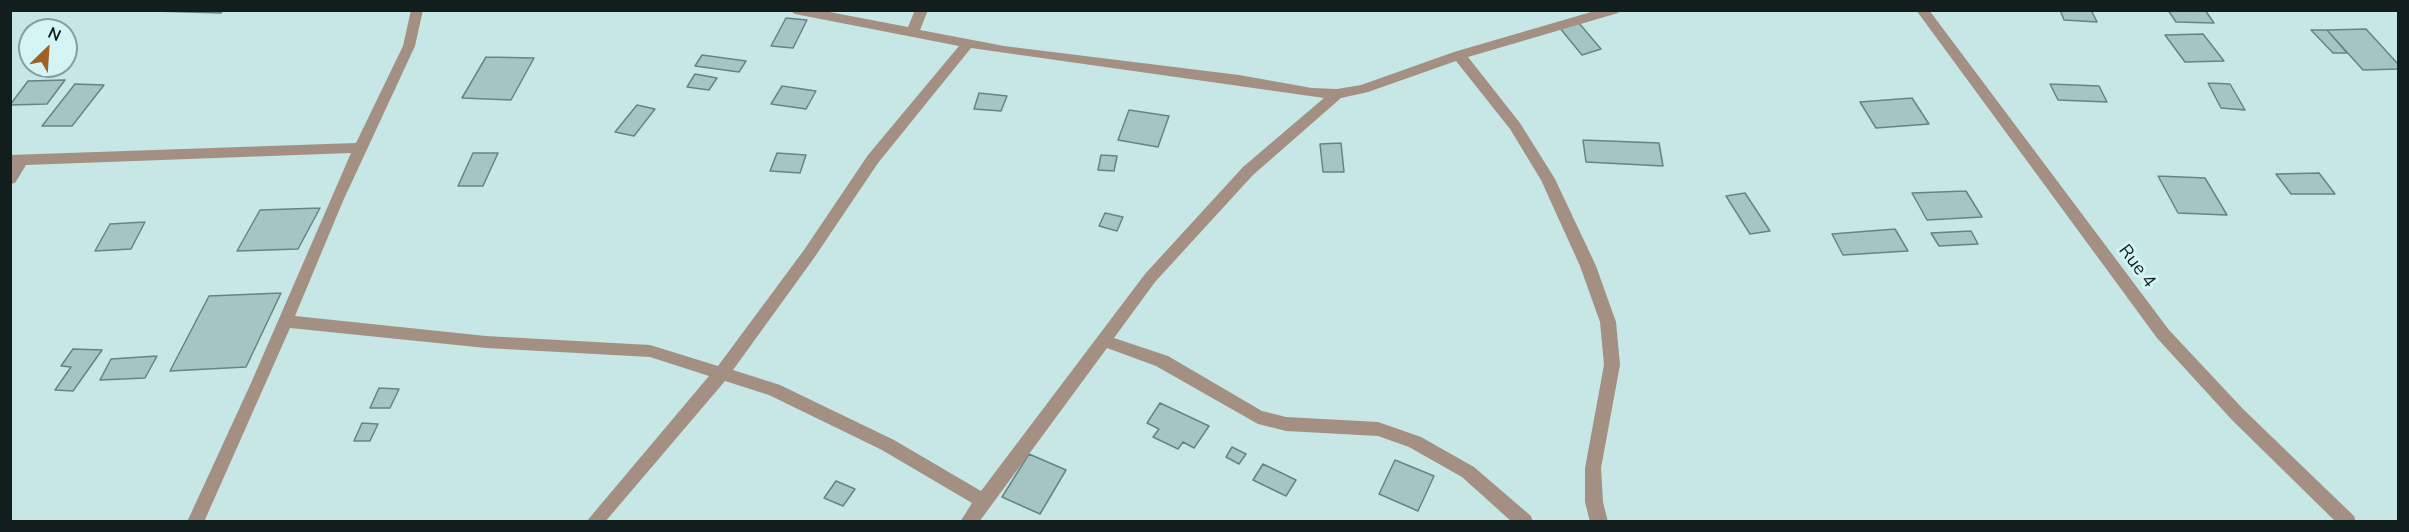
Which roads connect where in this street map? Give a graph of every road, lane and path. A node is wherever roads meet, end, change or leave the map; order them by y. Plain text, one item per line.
1 (417, 10) edge
2 (795, 10) edge
3 (922, 10) edge
4 (1614, 10) edge
5 (1922, 10) edge
6 (914, 32) junction
7 (968, 44) junction
8 (1459, 55) junction
9 (1337, 94) junction
10 (361, 148) junction
11 (16, 159) edge
12 (10, 179) edge
13 (285, 321) junction
14 (1103, 340) junction
15 (722, 373) junction
16 (983, 501) junction
17 (969, 521) edge
18 (195, 522) edge
19 (594, 522) edge
20 (1525, 522) edge
21 (1599, 522) edge
22 (2348, 522) edge

1 - 10 street
2 - 6 street
3 - 6 street
4 - 8 street
5 - 22 street, Rue 4
6 - 7 street
7 - 9 street
7 - 15 street
8 - 9 street
8 - 21 street
9 - 14 street
10 - 11 street
10 - 13 street
11 - 12 street
13 - 15 street
13 - 18 street
14 - 16 street
14 - 20 street
15 - 16 street
15 - 19 street
16 - 17 street

